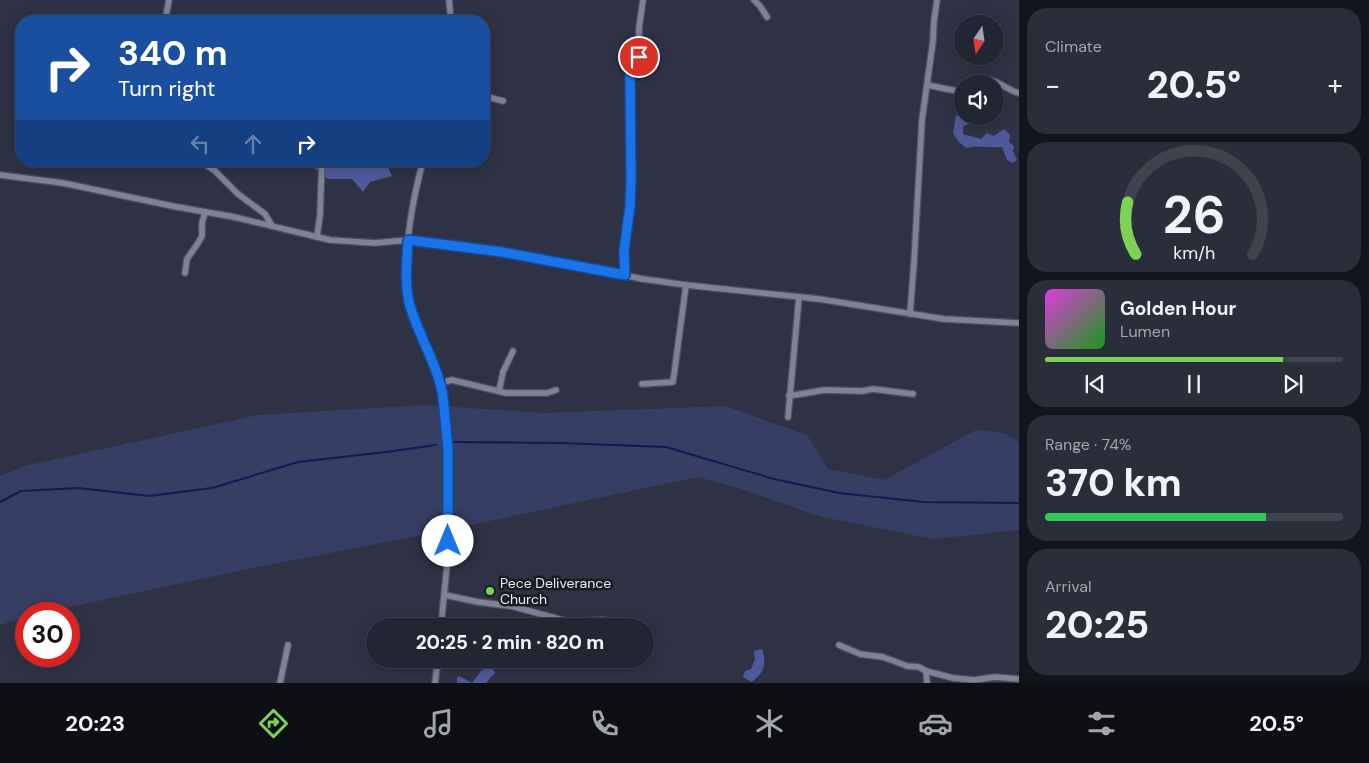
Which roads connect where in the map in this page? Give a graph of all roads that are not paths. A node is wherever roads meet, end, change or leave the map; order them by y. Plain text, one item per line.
1 (169, 0) edge
2 (449, 0) edge
3 (643, 0) edge
4 (754, 0) edge
5 (937, 0) edge
6 (166, 15) edge
7 (450, 15) edge
8 (768, 17) dead end
9 (927, 85) junction
10 (1004, 86) edge
11 (954, 90) edge
12 (1019, 93) edge
13 (490, 98) edge
14 (503, 101) dead end
15 (209, 167) edge
16 (322, 167) edge
17 (423, 167) edge
18 (0, 175) edge
19 (205, 212) junction
20 (272, 226) junction
21 (317, 237) junction
22 (408, 240) junction
23 (185, 273) dead end
24 (625, 275) junction
25 (686, 285) junction
26 (799, 297) junction
27 (910, 314) junction
28 (1019, 324) edge
29 (513, 351) dead end
30 (440, 383) junction
31 (642, 384) dead end
32 (556, 390) dead end
33 (499, 391) junction
34 (914, 394) dead end
35 (789, 396) junction
36 (788, 416) dead end
37 (445, 595) junction
38 (443, 618) edge
39 (556, 618) edge
40 (288, 645) dead end
41 (839, 645) dead end
42 (437, 668) edge
43 (926, 672) junction
44 (1019, 678) edge
45 (974, 681) edge
46 (280, 683) edge
47 (435, 683) edge
48 (927, 683) edge

1 - 6 street
2 - 7 street
3 - 24 street
4 - 8 street
5 - 9 street
9 - 11 street
9 - 27 street
10 - 12 street
13 - 14 street
15 - 20 street
16 - 21 street
17 - 22 street
18 - 19 street
19 - 20 street
19 - 23 street
20 - 21 street
21 - 22 street
22 - 24 street
22 - 30 street
24 - 25 street
25 - 26 street
25 - 31 street
26 - 27 street
26 - 35 street
27 - 28 street
29 - 33 street
30 - 33 street
30 - 37 street
32 - 33 street
34 - 35 street
35 - 36 street
37 - 38 street
37 - 39 street
40 - 46 street
41 - 43 street
42 - 47 street
43 - 45 street
43 - 48 street
44 - 45 street

